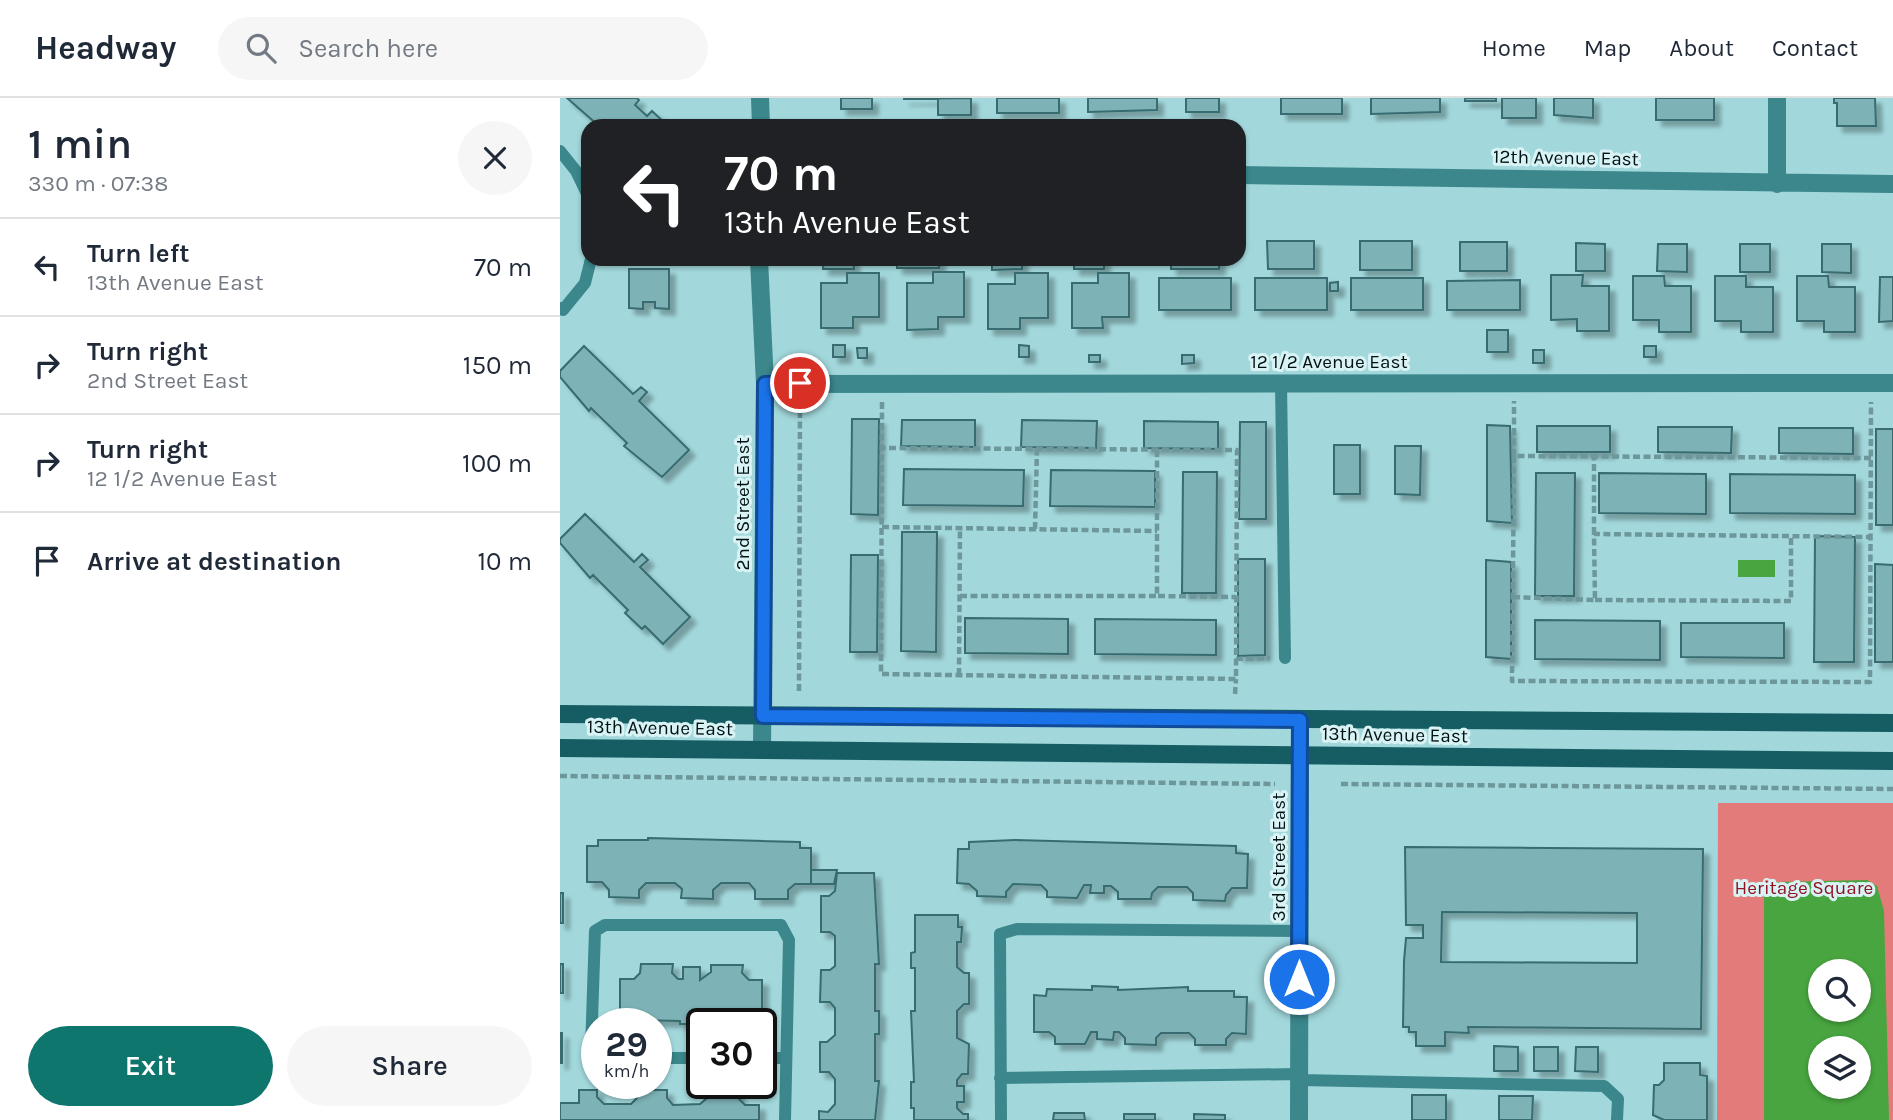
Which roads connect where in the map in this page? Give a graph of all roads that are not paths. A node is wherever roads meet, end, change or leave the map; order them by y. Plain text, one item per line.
1 (760, 98) edge
2 (1777, 98) edge
3 (761, 119) edge
4 (560, 151) edge
5 (1246, 176) edge
6 (581, 181) edge
7 (1776, 184) junction
8 (1893, 184) edge
9 (590, 266) edge
10 (760, 266) edge
11 (560, 308) edge
12 (1280, 383) junction
13 (1893, 383) edge
14 (765, 384) junction
15 (1285, 658) road end
16 (560, 714) edge
17 (763, 716) junction
18 (1300, 720) junction
19 (1893, 723) edge
20 (560, 748) edge
21 (762, 750) junction
22 (1300, 755) junction
23 (1893, 761) edge
24 (1299, 931) junction
25 (592, 1008) edge
26 (777, 1058) edge
27 (786, 1058) junction
28 (1299, 1077) junction
29 (1000, 1078) junction
30 (785, 1120) edge
31 (1001, 1120) edge
32 (1299, 1120) edge
33 (1618, 1120) edge

1 - 3 street
2 - 7 street
4 - 6 lane
5 - 7 street, 12th Avenue East
7 - 8 street, 12th Avenue East
9 - 11 lane
10 - 14 street, 2nd Street East
12 - 13 street, 12 1/2 Avenue East
12 - 14 street, 12 1/2 Avenue East
12 - 15 lane
14 - 17 street, 2nd Street East
16 - 17 main road, 13th Avenue East
17 - 18 main road, 13th Avenue East
17 - 21 street, 2nd Street East
18 - 19 main road, 13th Avenue East
18 - 22 street, 3rd Street East
20 - 21 main road, 13th Avenue East
21 - 22 main road, 13th Avenue East
22 - 23 main road, 13th Avenue East
22 - 24 street, 3rd Street East
24 - 28 street, 3rd Street East
24 - 29 lane
25 - 27 lane
26 - 27 lane
27 - 30 lane
28 - 29 lane
28 - 32 street, 3rd Street East
28 - 33 lane
29 - 31 lane

